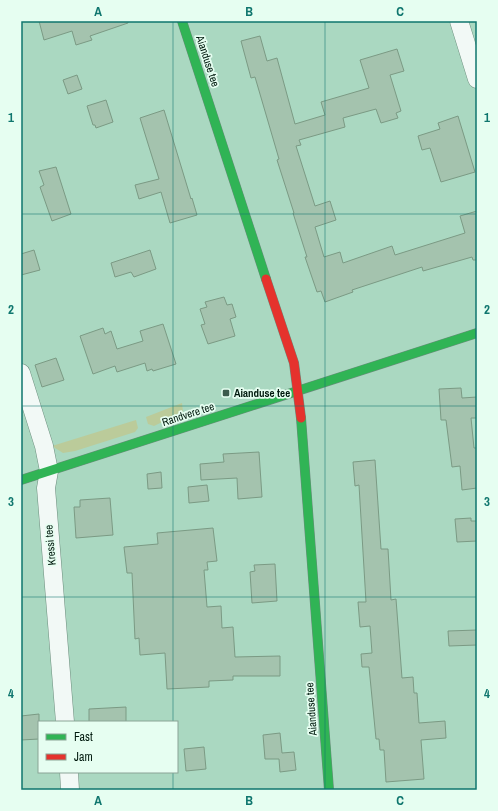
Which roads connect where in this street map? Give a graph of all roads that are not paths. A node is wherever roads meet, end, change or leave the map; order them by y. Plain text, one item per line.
1 (182, 21) edge
2 (459, 21) edge
3 (477, 79) edge
4 (477, 333) edge
5 (21, 373) edge
6 (298, 390) junction
7 (49, 471) junction
8 (21, 480) edge
9 (65, 721) edge
10 (69, 773) edge
11 (70, 790) edge
12 (329, 790) edge

1 - 6 street, Aianduse tee
2 - 3 street
4 - 6 street, Randvere tee
5 - 7 street, Kressi tee
6 - 7 street, Randvere tee
6 - 12 street, Aianduse tee
7 - 8 street, Randvere tee
7 - 9 street, Kressi tee
10 - 11 street

